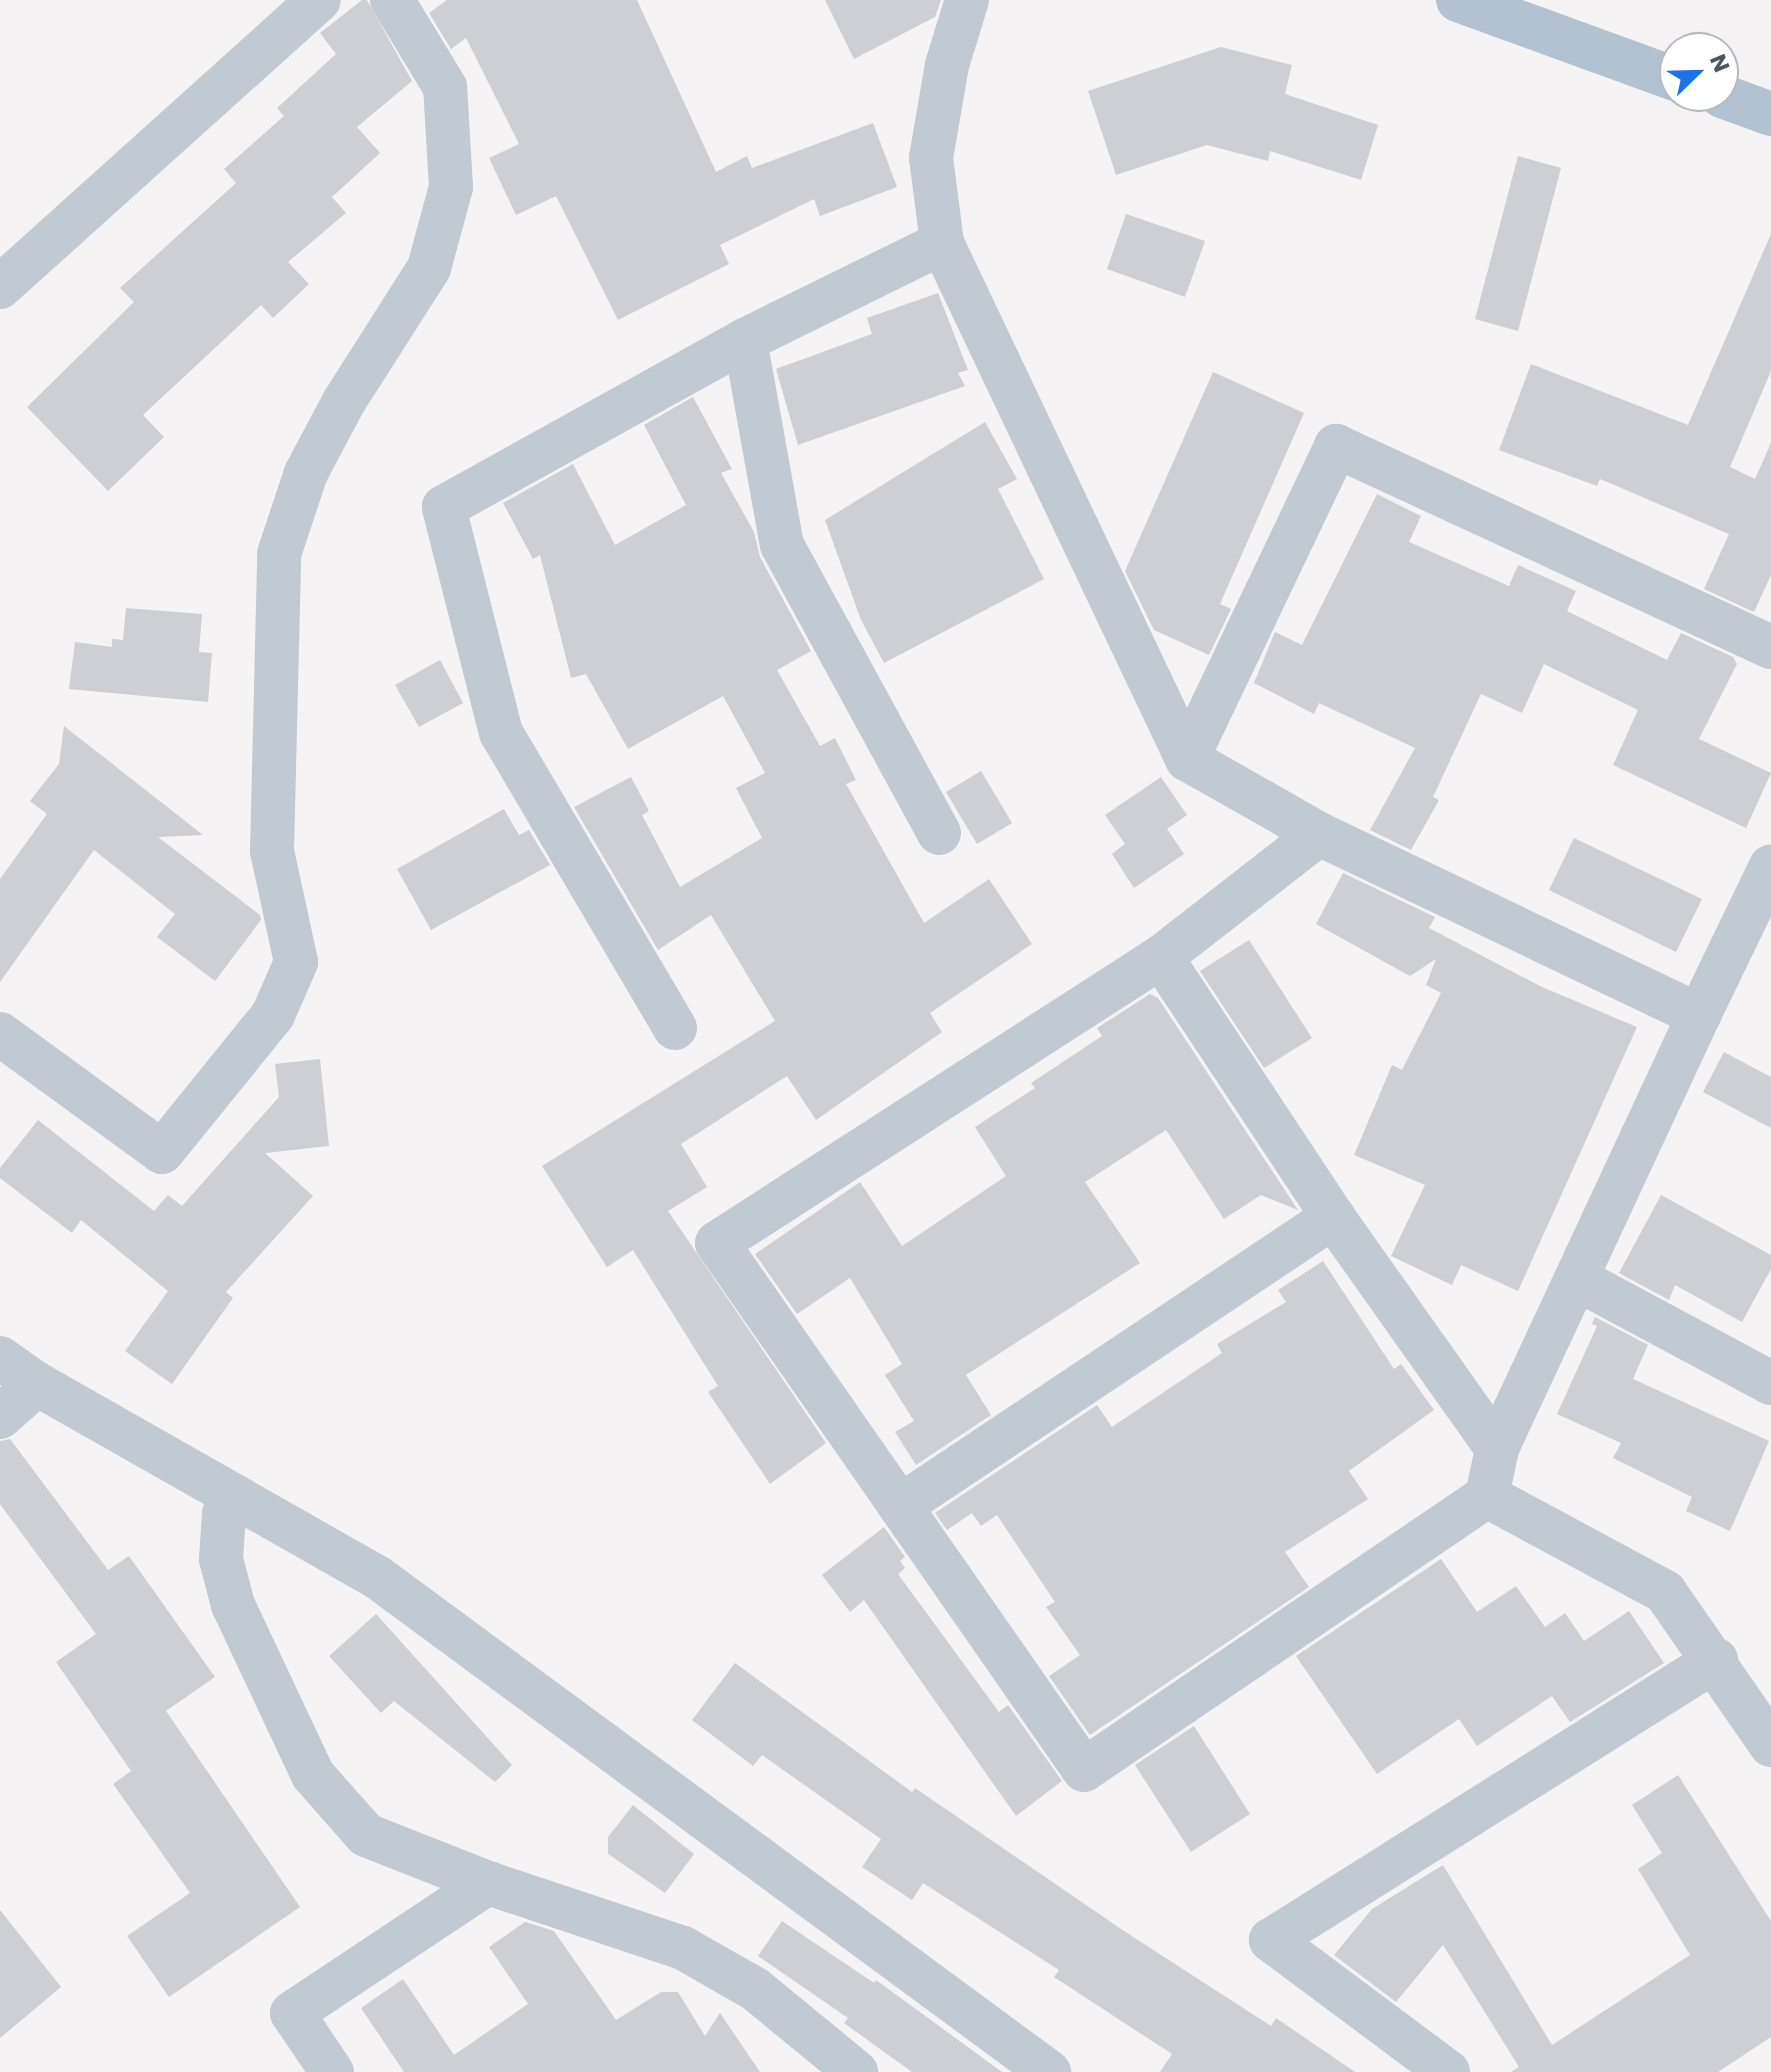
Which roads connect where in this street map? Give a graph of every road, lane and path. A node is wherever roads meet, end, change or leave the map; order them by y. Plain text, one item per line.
1 (319, 0) edge
2 (392, 0) edge
3 (967, 0) edge
4 (1458, 0) edge
5 (1659, 73) edge
6 (1739, 102) edge
7 (1771, 114) edge
8 (942, 243) junction
9 (0, 287) edge
10 (745, 340) junction
11 (1771, 647) edge
12 (1187, 759) junction
13 (939, 833) dead end
14 (1319, 834) junction
15 (1767, 886) edge
16 (1161, 957) junction
17 (1699, 1015) junction
18 (675, 1028) dead end
19 (0, 1034) edge
20 (1333, 1217) junction
21 (1579, 1280) junction
22 (0, 1358) edge
23 (1771, 1383) edge
24 (37, 1384) junction
25 (0, 1417) edge
26 (1497, 1449) junction
27 (232, 1496) junction
28 (1487, 1496) junction
29 (900, 1506) junction
30 (1716, 1660) junction
31 (1771, 1745) edge
32 (488, 1883) junction
33 (332, 2072) edge
34 (856, 2072) edge
35 (1049, 2072) edge
36 (1448, 2072) edge

1 - 9 street
2 - 19 street
3 - 8 street
4 - 5 main road
6 - 7 main road
8 - 10 street
8 - 12 street
10 - 13 street
10 - 18 street
11 - 12 street
12 - 14 street
14 - 16 street
14 - 17 street
15 - 17 street
16 - 20 street
16 - 29 street
17 - 21 street
20 - 26 street
20 - 29 street
21 - 23 street
21 - 26 street
22 - 24 street
24 - 25 street
24 - 27 street
26 - 28 street
27 - 32 street
27 - 35 street
28 - 29 street
28 - 30 street
30 - 31 street
30 - 36 street
32 - 33 street
32 - 34 street

